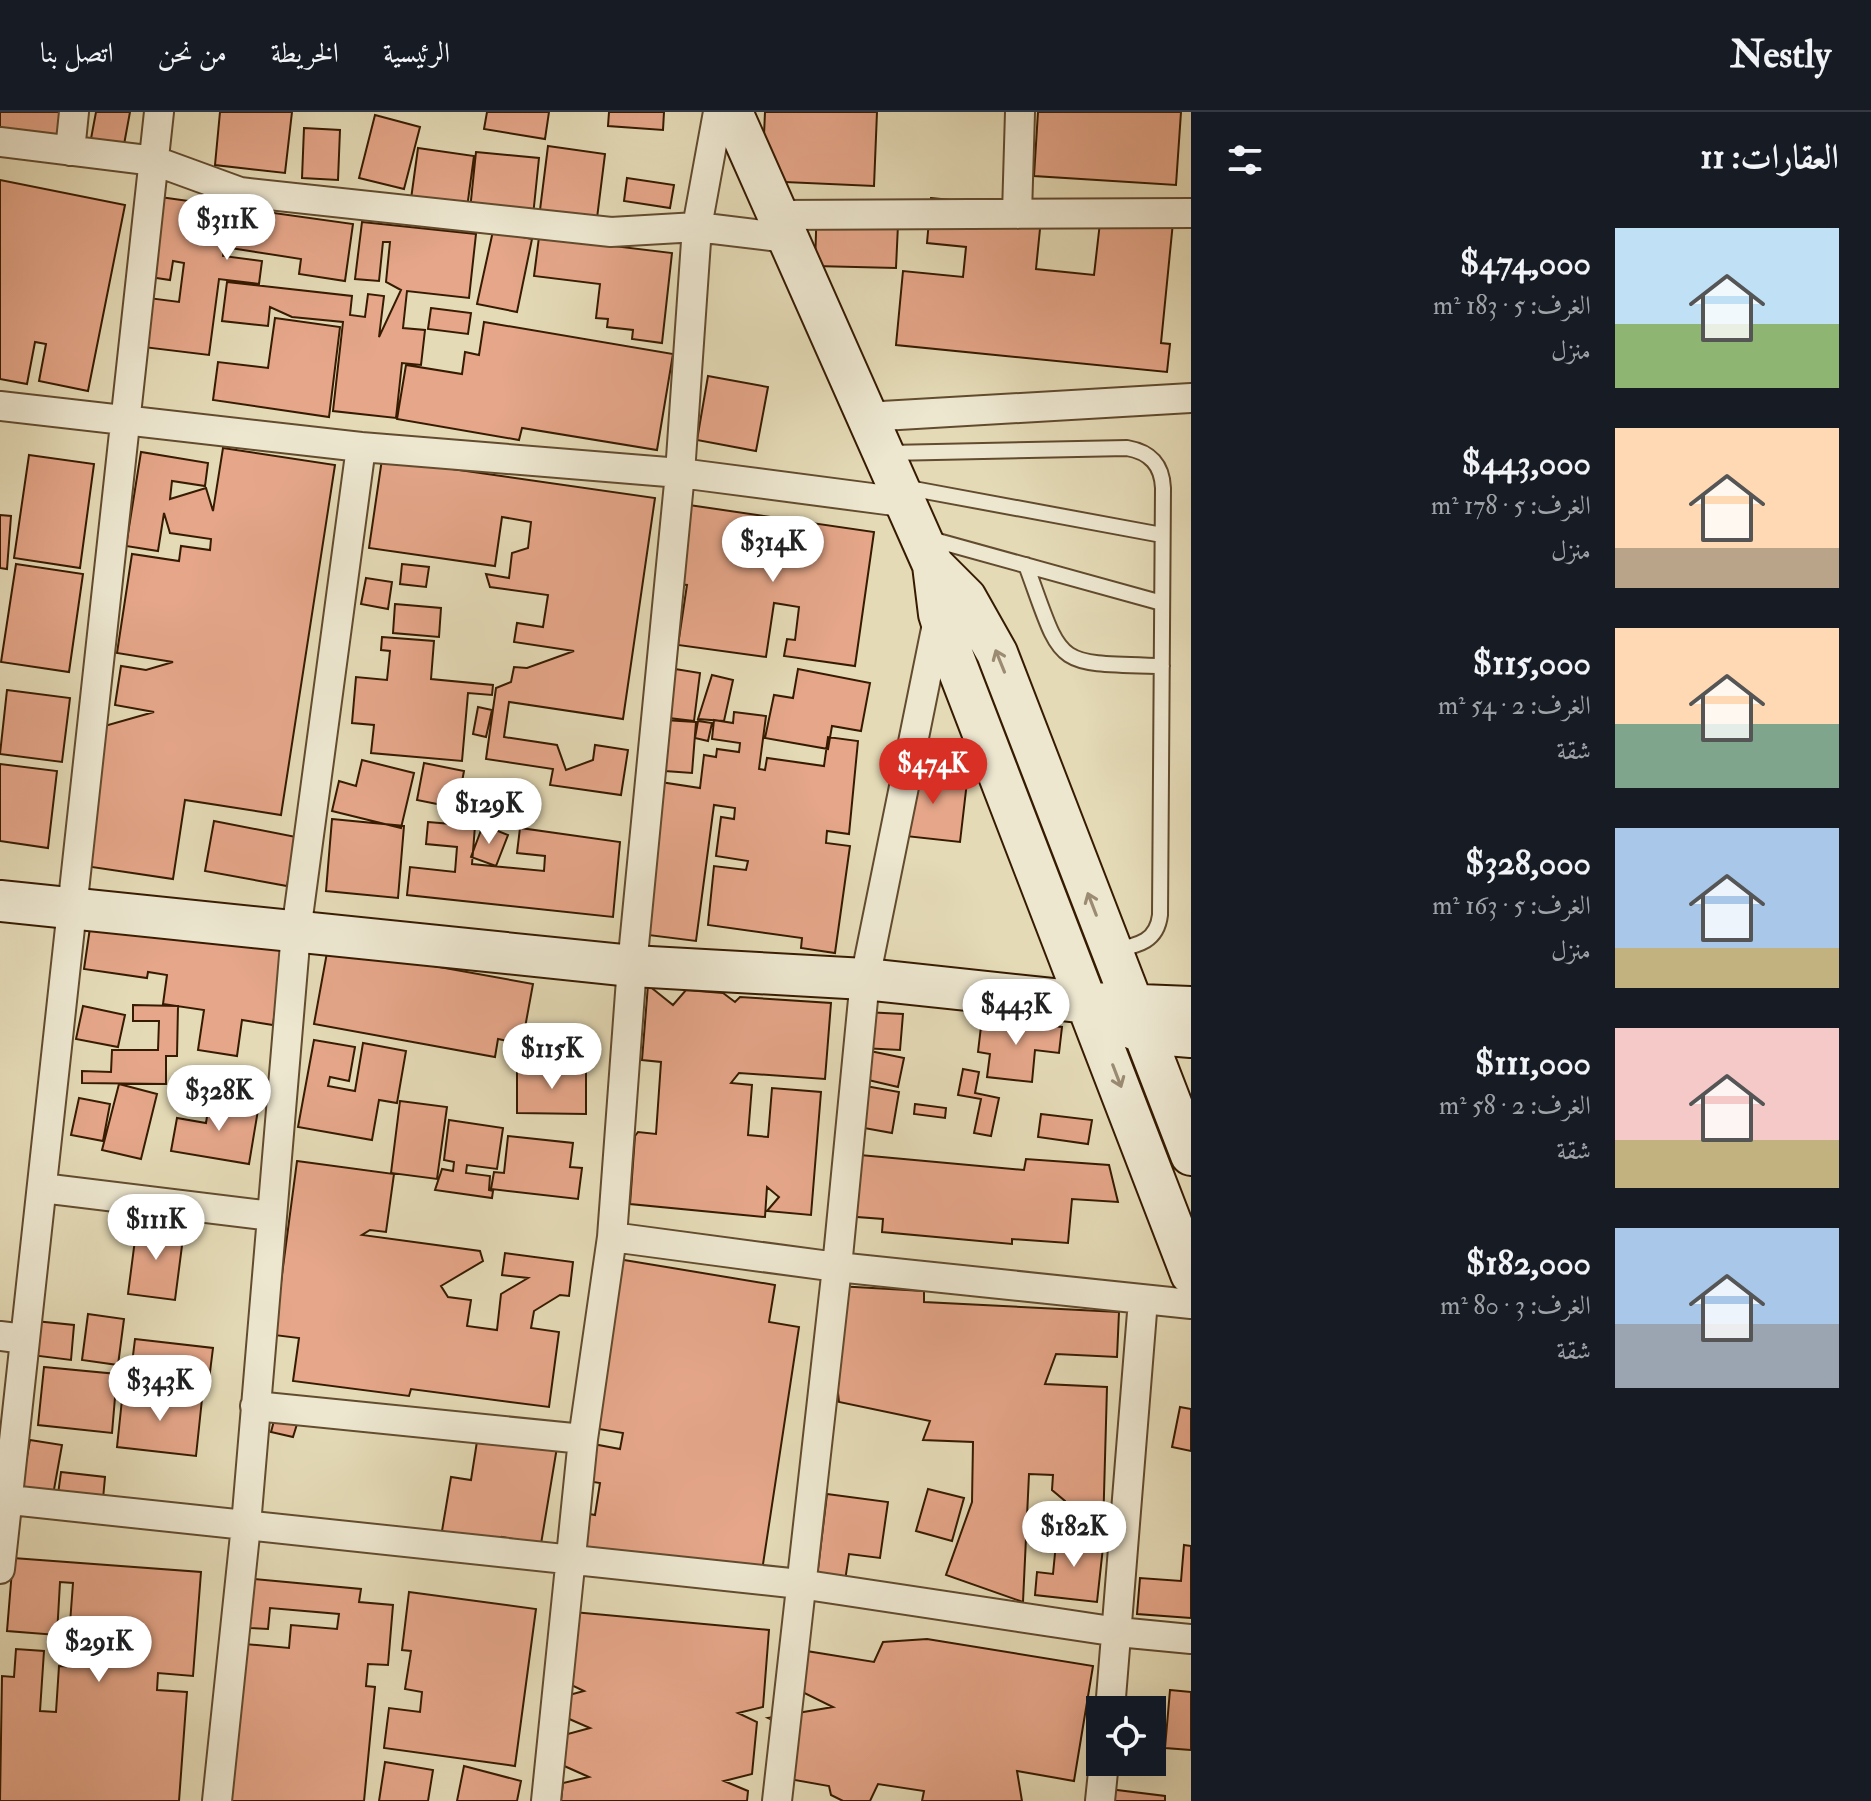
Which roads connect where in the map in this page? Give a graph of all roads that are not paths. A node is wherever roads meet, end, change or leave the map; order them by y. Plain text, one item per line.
1 (74, 112) edge
2 (159, 112) edge
3 (718, 112) edge
4 (732, 112) edge
5 (1020, 112) edge
6 (0, 142) edge
7 (70, 151) junction
8 (155, 161) junction
9 (1191, 213) edge
10 (1017, 214) junction
11 (697, 227) junction
12 (782, 227) junction
13 (1191, 398) edge
14 (0, 406) edge
15 (865, 417) junction
16 (126, 422) junction
17 (361, 447) junction
18 (680, 473) junction
19 (906, 508) junction
20 (1162, 535) junction
21 (1026, 565) junction
22 (1162, 603) junction
23 (939, 614) junction
24 (1162, 666) junction
25 (0, 901) edge
26 (73, 910) junction
27 (296, 932) junction
28 (1110, 951) junction
29 (632, 966) junction
30 (865, 979) junction
31 (1090, 1003) junction
32 (1191, 1007) edge
33 (1137, 1018) junction
34 (1191, 1037) edge
35 (1191, 1155) edge
36 (42, 1188) junction
37 (272, 1216) junction
38 (612, 1237) junction
39 (837, 1267) junction
40 (1191, 1274) edge
41 (1143, 1300) junction
42 (1191, 1304) edge
43 (13, 1337) edge
44 (255, 1406) junction
45 (583, 1439) junction
46 (4, 1499) edge
47 (246, 1525) junction
48 (570, 1560) junction
49 (0, 1569) edge
50 (800, 1584) junction
51 (1118, 1632) junction
52 (1191, 1639) edge
53 (1111, 1696) edge
54 (1103, 1776) edge
55 (217, 1801) edge
56 (546, 1801) edge
57 (777, 1801) edge
58 (1100, 1801) edge

1 - 7 street
2 - 8 street
3 - 11 street
4 - 12 main road
5 - 10 street
6 - 7 street
7 - 8 street
8 - 11 street
8 - 16 street
9 - 10 street
10 - 12 street
11 - 12 street
11 - 18 street
12 - 15 main road
13 - 15 street
14 - 16 street
15 - 19 main road
16 - 17 street
16 - 26 street
17 - 18 street
17 - 27 street
18 - 19 street
18 - 29 street
19 - 20 lane
19 - 20 lane
19 - 21 lane
19 - 23 main road
28 -> 19 main road
20 - 22 lane
21 - 22 lane
21 - 24 lane
22 - 24 lane
23 - 30 street
23 - 31 main road
24 - 28 lane
25 - 26 main road
26 - 27 main road
26 - 36 street
27 - 29 main road
27 - 37 street
28 - 33 main road
29 - 30 main road
29 - 38 street
30 - 31 main road
30 - 39 street
31 - 33 main road
31 -> 40 main road
32 - 33 main road
33 - 34 main road
33 - 35 main road
36 - 37 street
36 - 43 street
37 - 44 street
38 - 39 street
38 - 45 street
39 - 41 street
39 - 50 street
41 - 42 street
41 - 51 street
43 - 46 street
44 - 45 street
44 - 47 street
45 - 48 street
46 - 47 street
46 - 49 street
47 - 48 street
47 - 55 street
48 - 50 street
48 - 56 street
50 - 51 street
50 - 57 street
51 - 52 street
51 - 53 street
54 - 58 street

